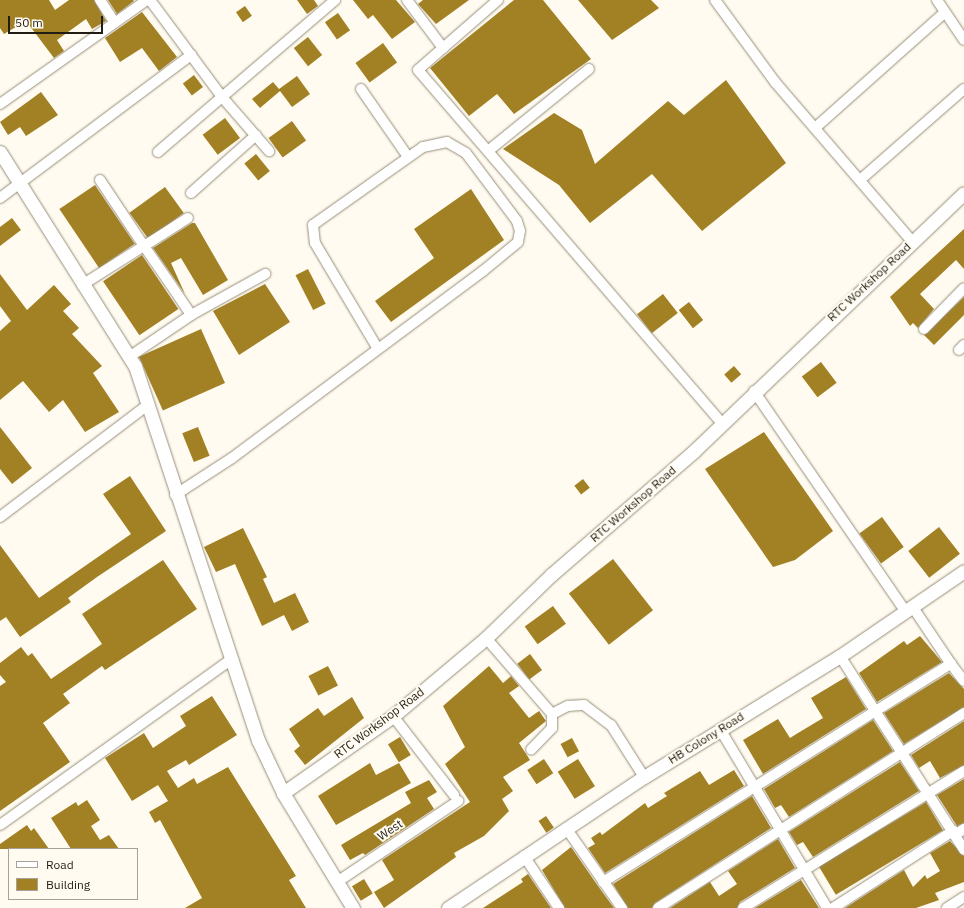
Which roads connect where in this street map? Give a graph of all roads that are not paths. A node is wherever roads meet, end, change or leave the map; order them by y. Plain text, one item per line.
1 (100, 0) edge
2 (149, 0) edge
3 (336, 0) edge
4 (407, 0) edge
5 (498, 0) edge
6 (715, 0) edge
7 (937, 0) edge
8 (945, 12) junction
9 (115, 23) junction
10 (964, 40) edge
11 (443, 48) junction
12 (191, 55) junction
13 (589, 69) dead end
14 (361, 89) dead end
15 (964, 89) edge
16 (222, 97) junction
17 (0, 104) edge
18 (815, 128) junction
19 (256, 135) junction
20 (269, 151) dead end
21 (488, 151) junction
22 (0, 152) edge
23 (158, 152) dead end
24 (408, 157) junction
25 (100, 180) dead end
26 (860, 180) junction
27 (20, 182) junction
28 (191, 193) dead end
29 (964, 193) edge
30 (0, 198) edge
31 (188, 218) dead end
32 (912, 241) junction
33 (144, 246) junction
34 (265, 274) dead end
35 (82, 285) junction
36 (964, 288) edge
37 (191, 316) junction
38 (924, 329) dead end
39 (378, 349) junction
40 (129, 357) junction
41 (754, 391) junction
42 (149, 404) junction
43 (721, 422) junction
44 (175, 495) junction
45 (0, 517) edge
46 (964, 571) edge
47 (909, 608) junction
48 (486, 638) junction
49 (840, 656) junction
50 (229, 661) junction
51 (957, 668) edge
52 (964, 681) edge
53 (878, 712) junction
54 (964, 713) edge
55 (552, 714) junction
56 (393, 716) junction
57 (720, 729) junction
58 (531, 750) dead end
59 (904, 752) junction
60 (964, 771) edge
61 (644, 777) junction
62 (753, 786) junction
63 (928, 792) junction
64 (283, 793) junction
65 (0, 825) edge
66 (566, 828) junction
67 (779, 829) junction
68 (964, 829) edge
69 (954, 833) junction
70 (964, 850) edge
71 (524, 856) junction
72 (804, 869) junction
73 (337, 882) junction
74 (604, 882) junction
75 (964, 897) edge
76 (557, 907) edge
77 (353, 908) edge
78 (448, 908) edge
79 (622, 908) edge
80 (658, 908) edge
81 (743, 908) edge
82 (827, 908) edge
83 (833, 908) edge
84 (947, 908) edge

1 - 9 street
2 - 9 street
2 - 12 street
3 - 16 street
4 - 11 street
5 - 11 street
6 - 18 street
7 - 8 street
8 - 10 street
8 - 18 street
9 - 17 street
11 - 21 street
12 - 16 street
12 - 27 street
13 - 21 street
14 - 24 street
15 - 26 street
16 - 19 street
16 - 23 street
18 - 26 street
19 - 20 street
19 - 28 street
21 - 43 street
22 - 27 street
24 - 39 street
24 - 39 street
25 - 33 street
26 - 32 street
27 - 30 street
27 - 35 street
29 - 32 street, RTC Workshop Road
31 - 33 street
32 - 41 street, RTC Workshop Road
33 - 35 street
33 - 37 street
34 - 37 street
35 - 40 street
36 - 38 street
37 - 40 street
39 - 44 street
40 - 42 street
41 - 43 street, RTC Workshop Road
41 - 47 street
42 - 44 street
42 - 45 street
43 - 48 street, RTC Workshop Road
44 - 50 street
46 - 47 street, HB Colony Road
47 - 49 street, HB Colony Road
47 - 51 street
48 - 55 street
48 - 56 street, RTC Workshop Road
49 - 53 street
49 - 57 street, HB Colony Road
50 - 64 street
50 - 65 street
51 - 52 street
51 - 53 street
53 - 59 street
53 - 62 street
54 - 59 street
55 - 58 street
55 - 61 street
56 - 64 street, RTC Workshop Road
56 - 73 street, West
57 - 61 street, HB Colony Road
57 - 62 street
59 - 63 street
59 - 67 street
60 - 63 street
61 - 66 street, HB Colony Road
62 - 67 street
62 - 74 street
63 - 69 street
63 - 72 street
64 - 73 street
66 - 71 street, HB Colony Road
66 - 74 street
67 - 72 street
67 - 80 street
68 - 69 street
69 - 70 street
69 - 83 street
71 - 76 street
71 - 78 street, HB Colony Road
72 - 81 street
72 - 82 street
73 - 77 street
74 - 79 street
75 - 84 street

